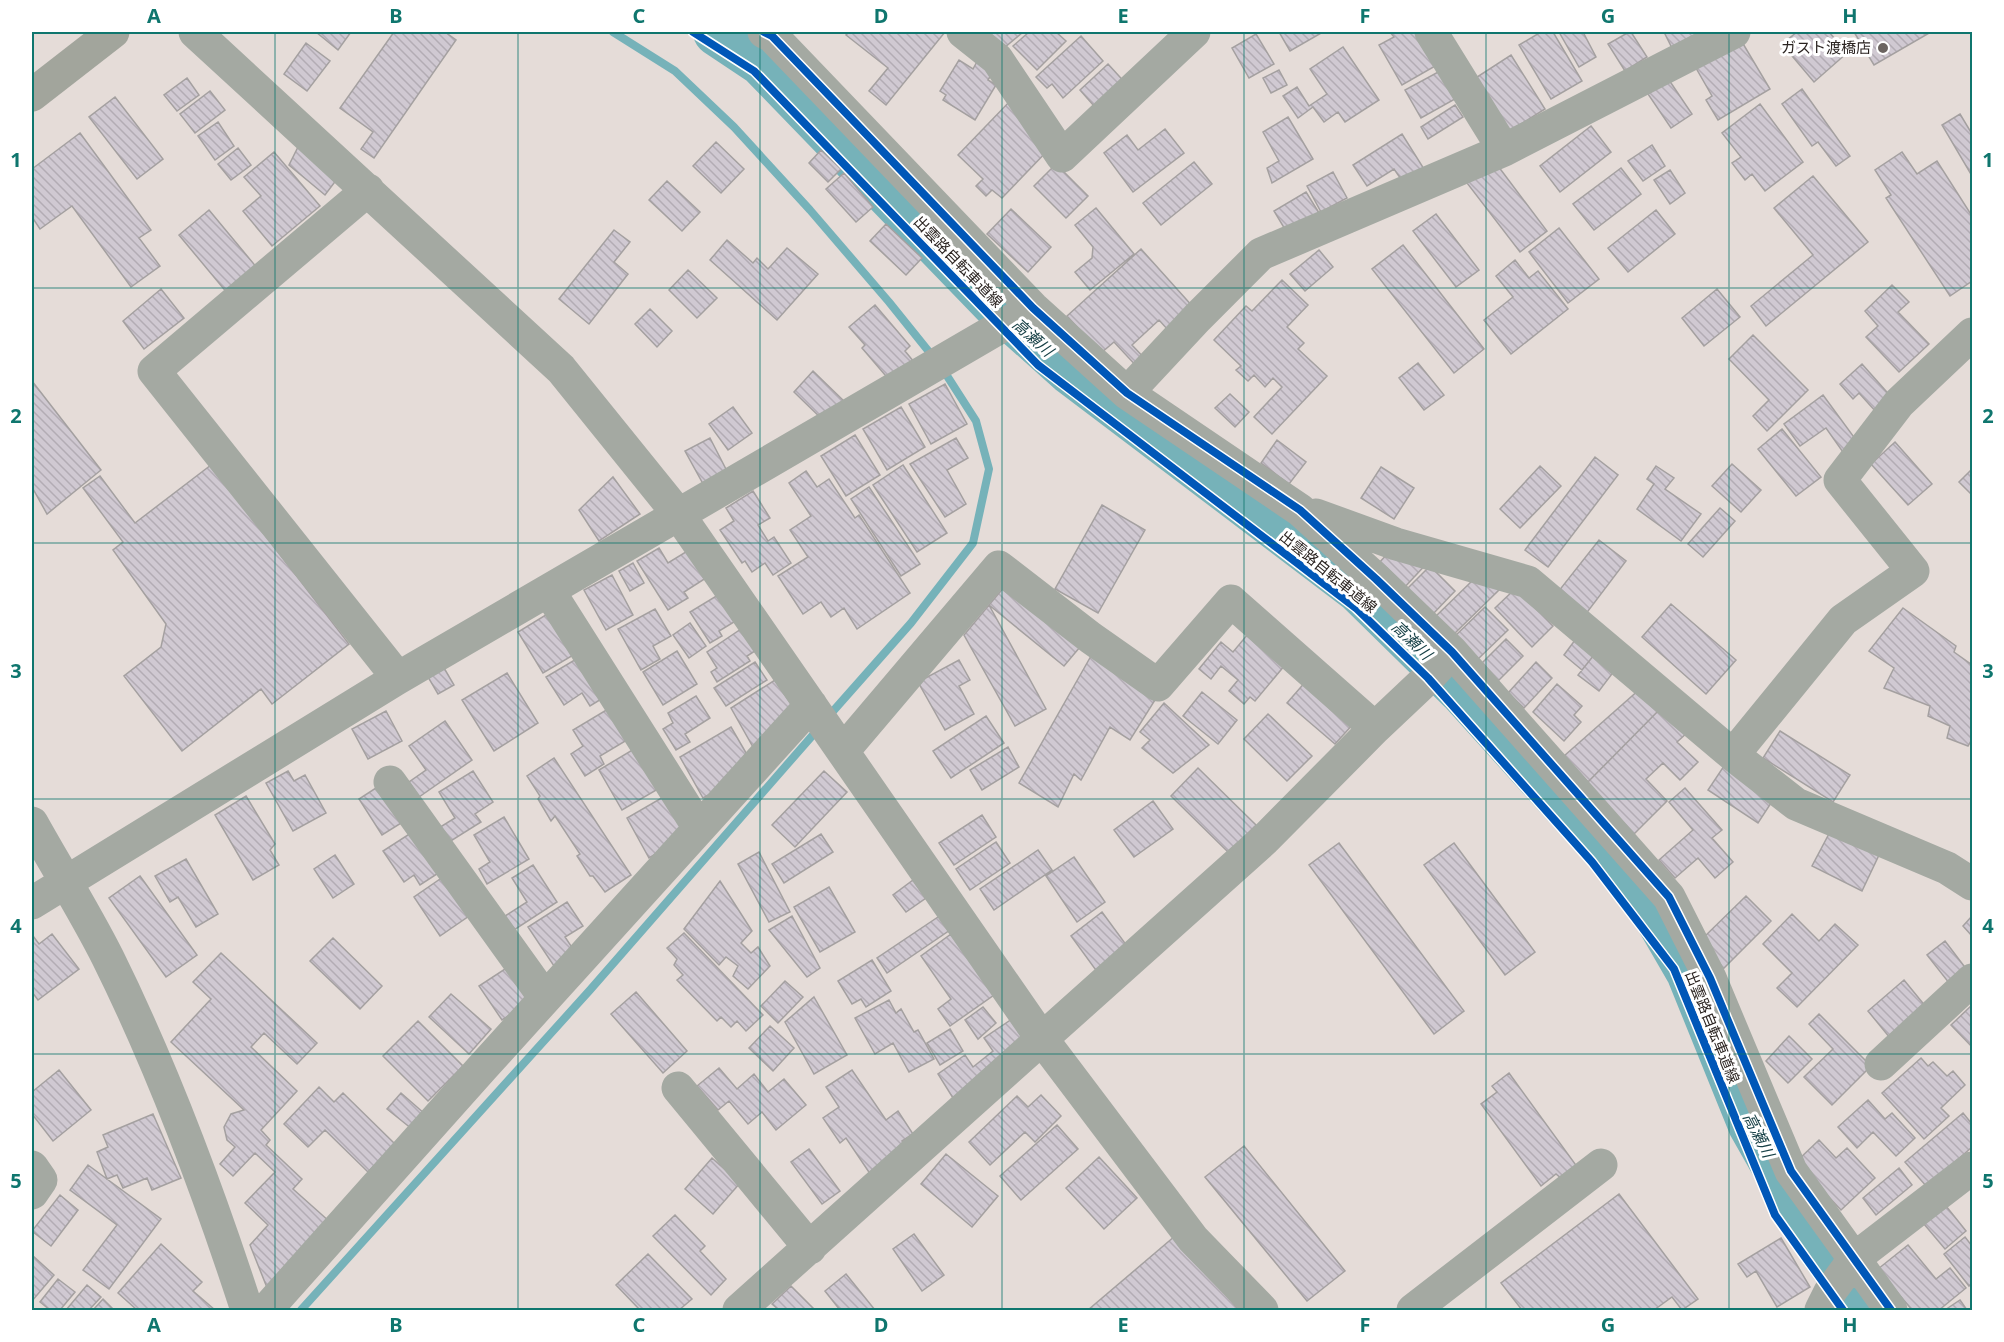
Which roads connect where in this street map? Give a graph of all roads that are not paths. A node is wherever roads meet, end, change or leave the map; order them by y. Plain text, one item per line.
1 (112, 32) edge
2 (195, 32) edge
3 (764, 32) edge
4 (963, 32) edge
5 (1194, 32) edge
6 (1431, 32) edge
7 (1734, 32) edge
8 (32, 95) edge
9 (1504, 150) junction
10 (368, 190) junction
11 (1033, 308) junction
12 (1972, 334) edge
13 (1127, 393) junction
14 (1300, 510) junction
15 (679, 515) junction
16 (549, 591) junction
17 (1452, 652) junction
18 (398, 678) junction
19 (811, 705) junction
20 (1375, 728) junction
21 (843, 751) junction
22 (1733, 755) junction
23 (390, 782) dead end
24 (32, 823) edge
25 (699, 828) junction
26 (66, 882) junction
27 (1972, 884) edge
28 (32, 903) edge
29 (1972, 980) edge
30 (545, 998) junction
31 (1042, 1039) junction
32 (1881, 1064) dead end
33 (678, 1088) dead end
34 (1601, 1165) dead end
35 (32, 1167) edge
36 (1972, 1168) edge
37 (32, 1193) edge
38 (810, 1248) junction
39 (1855, 1258) junction
40 (247, 1311) edge
41 (266, 1311) edge
42 (739, 1311) edge
43 (1262, 1311) edge
44 (1413, 1311) edge
45 (1821, 1311) edge
46 (1890, 1311) edge

1 - 8 highway
2 - 10 street
3 - 11 street
4 - 5 street
6 - 9 street
7 - 9 street
9 - 13 street
10 - 15 street
10 - 18 street
11 - 13 street
11 - 15 street
12 - 22 street
13 - 14 street
14 - 17 street
14 - 22 street
15 - 16 street
15 - 19 street
16 - 18 street
16 - 25 street
17 - 20 street
17 - 39 street
18 - 26 street
19 - 21 street
19 - 25 street
20 - 21 street
20 - 31 street
21 - 31 street
22 - 27 street
23 - 30 street
24 - 26 street
25 - 30 street
26 - 28 street
26 - 40 street
29 - 32 street
30 - 41 street
31 - 38 street
31 - 43 street
33 - 38 street
34 - 44 street
35 - 37 street
36 - 39 street
38 - 42 street
39 - 45 street
39 - 46 street

